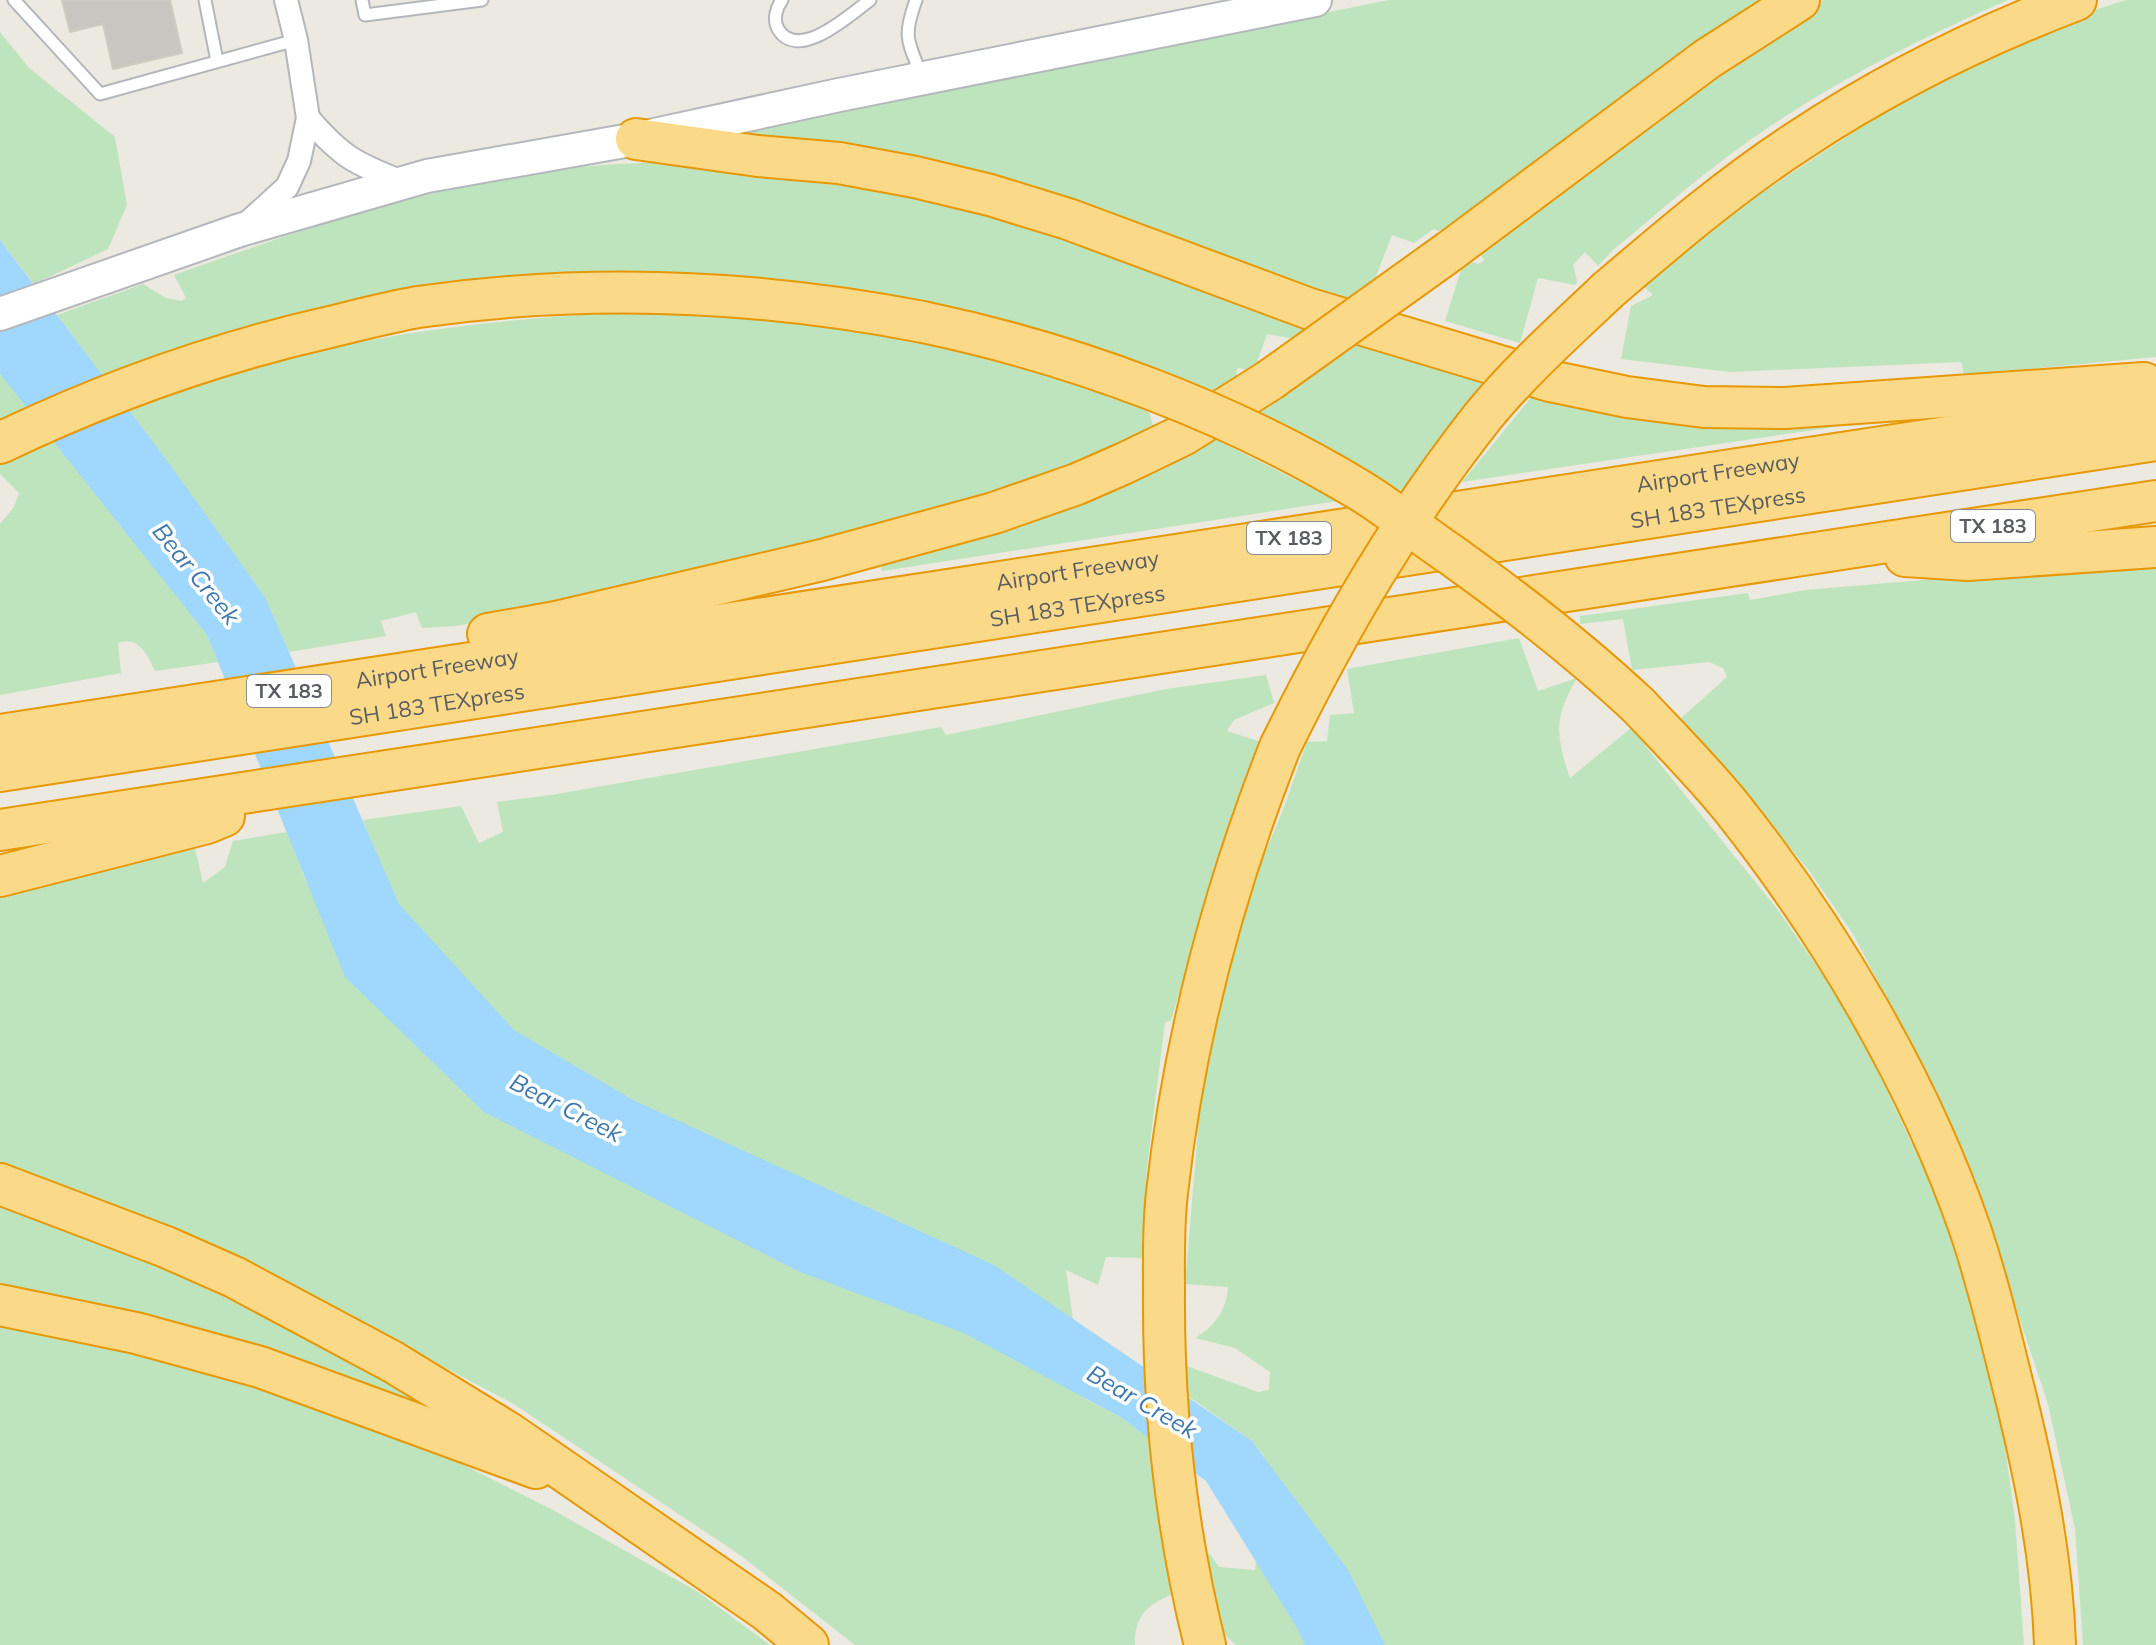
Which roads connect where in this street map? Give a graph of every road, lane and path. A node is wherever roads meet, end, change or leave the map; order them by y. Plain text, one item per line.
1 (14, 0) edge
2 (205, 0) edge
3 (286, 0) edge
4 (362, 0) edge
5 (482, 0) edge
6 (782, 0) edge
7 (870, 0) edge
8 (916, 0) edge
9 (1315, 0) edge
10 (1799, 0) edge
11 (2076, 0) edge
12 (296, 40) junction
13 (217, 61) junction
14 (923, 78) junction
15 (308, 118) junction
16 (636, 139) junction
17 (402, 182) junction
18 (240, 230) junction
19 (0, 314) edge
20 (2156, 382) edge
21 (2156, 405) edge
22 (2156, 440) edge
23 (0, 443) edge
24 (2156, 465) edge
25 (2156, 501) edge
26 (2156, 547) edge
27 (1830, 551) junction
28 (434, 702) junction
29 (3, 746) edge
30 (177, 756) junction
31 (0, 795) edge
32 (0, 830) edge
33 (0, 876) edge
34 (0, 1184) edge
35 (0, 1305) edge
36 (582, 1483) junction
37 (808, 1645) edge
38 (1205, 1645) edge
39 (2055, 1645) edge

1 - 13 lane
2 - 13 lane
3 - 12 street
4 - 5 lane
6 - 7 lane
8 - 14 lane
9 - 14 main road
10 - 28 highway, bridge
11 - 38 highway, bridge
12 - 13 lane
12 - 15 street
14 - 16 main road
15 - 17 street
15 - 18 street
16 - 17 main road
16 - 20 highway
17 - 18 main road
18 - 19 main road
21 - 28 highway, Airport Freeway / TX 183
22 - 28 highway, SH 183 TEXpress
23 - 39 highway, bridge
24 - 28 highway, SH 183 TEXpress
25 - 27 highway, Airport Freeway / TX 183
26 - 27 highway
27 - 28 highway, Airport Freeway / TX 183
28 - 30 highway
28 - 30 highway, SH 183 TEXpress
28 - 30 highway, Airport Freeway / TX 183
29 - 30 highway, Airport Freeway / TX 183
30 - 31 highway, SH 183 TEXpress
30 - 32 highway, Airport Freeway / TX 183
30 - 33 highway
34 - 36 highway
35 - 36 highway
36 - 37 highway

